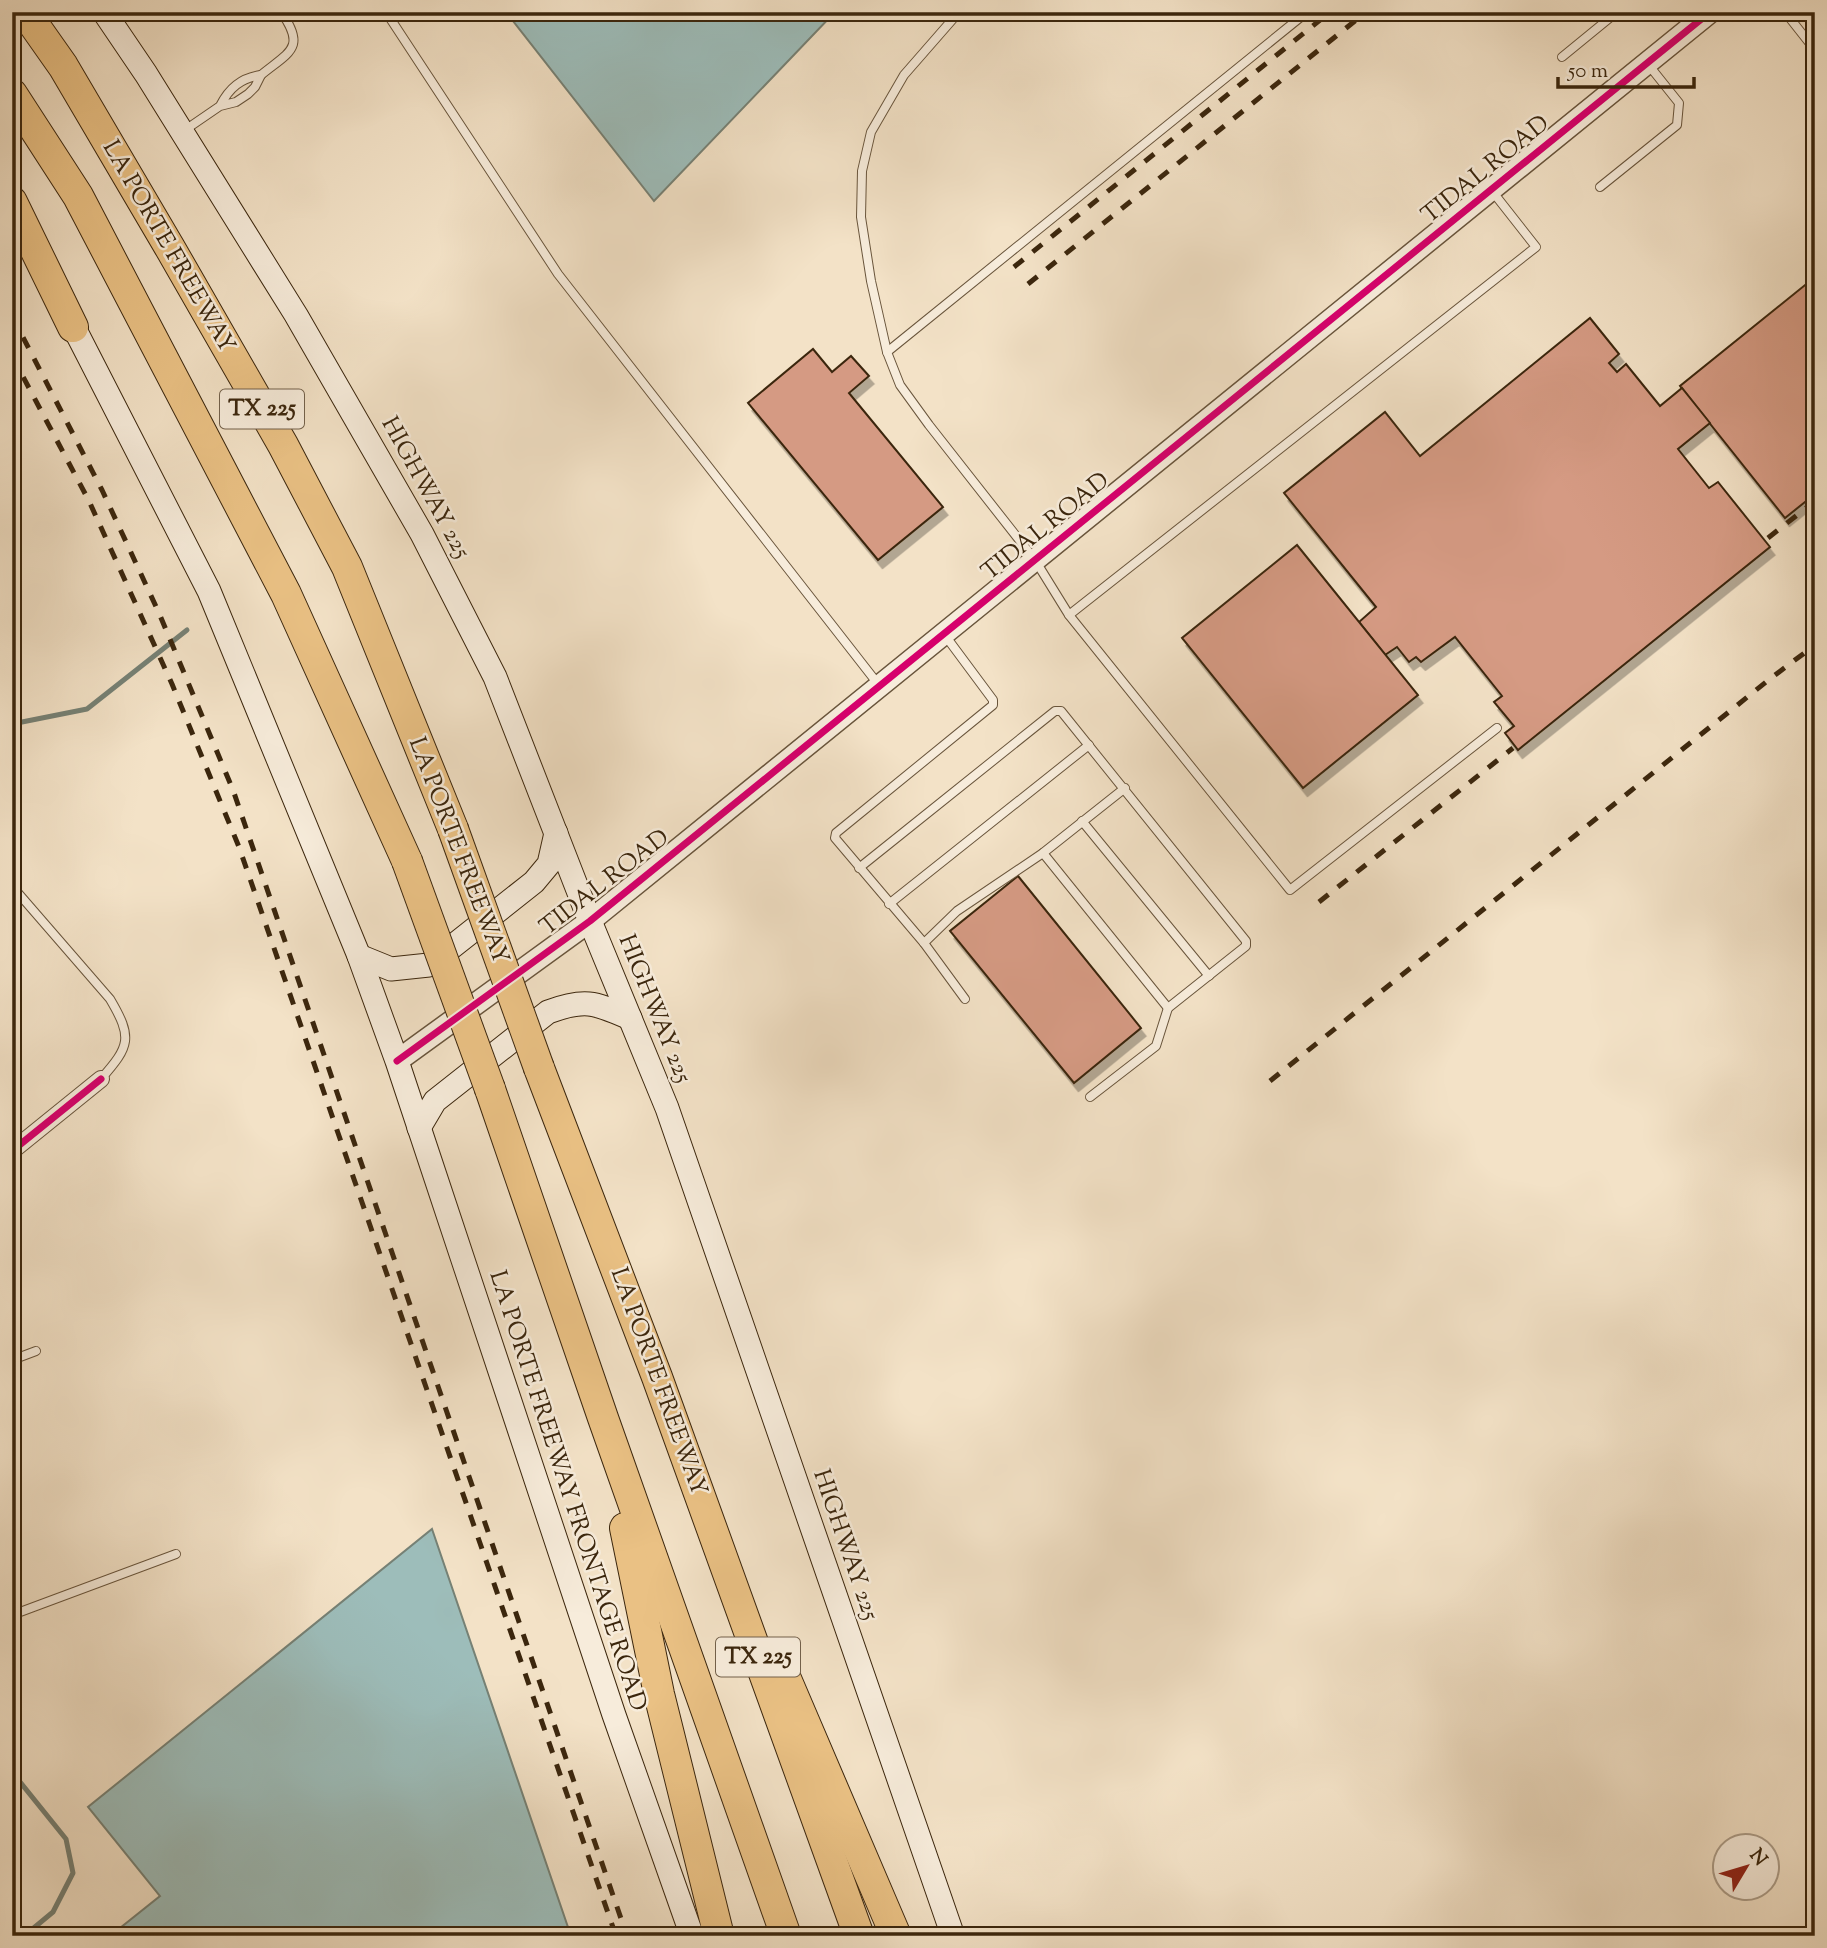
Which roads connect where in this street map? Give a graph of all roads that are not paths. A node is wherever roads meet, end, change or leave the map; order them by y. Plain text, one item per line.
1 (25, 12) edge
2 (104, 12) edge
3 (281, 12) edge
4 (386, 12) edge
5 (959, 12) edge
6 (1307, 12) edge
7 (1617, 12) edge
8 (1710, 12) edge
9 (1785, 12) edge
10 (1815, 50) edge
11 (1562, 57) dead end
12 (1647, 63) junction
13 (261, 75) junction
14 (12, 94) edge
15 (220, 106) junction
16 (182, 131) junction
17 (1600, 187) dead end
18 (1491, 190) junction
19 (12, 202) edge
20 (12, 217) edge
21 (73, 327) junction
22 (887, 352) junction
23 (1035, 560) junction
24 (1069, 615) junction
25 (944, 634) junction
26 (880, 687) junction
27 (1497, 728) dead end
28 (1089, 745) junction
29 (1125, 788) junction
30 (1082, 821) junction
31 (556, 833) junction
32 (1043, 853) junction
33 (859, 868) junction
34 (12, 886) edge
35 (889, 904) junction
36 (590, 921) junction
37 (924, 943) junction
38 (359, 956) junction
39 (1209, 976) junction
40 (965, 999) dead end
41 (1168, 1008) junction
42 (630, 1018) junction
43 (397, 1061) junction
44 (101, 1079) joint
45 (1090, 1097) dead end
46 (419, 1128) junction
47 (12, 1151) edge
48 (36, 1351) dead end
49 (12, 1360) edge
50 (657, 1377) junction
51 (603, 1418) junction
52 (176, 1554) dead end
53 (12, 1615) edge
54 (692, 1936) edge
55 (719, 1936) edge
56 (786, 1936) edge
57 (859, 1936) edge
58 (896, 1936) edge
59 (953, 1936) edge

1 - 50 highway, LA PORTE FREEWAY / TX 225, bridge
2 - 16 main road, HIGHWAY 225
3 - 13 lane
4 - 26 lane
5 - 22 lane
6 - 22 lane
7 - 11 lane
8 - 12 street, TIDAL ROAD
9 - 10 lane
12 - 17 lane
12 - 18 street, TIDAL ROAD
13 - 15 lane
13 - 15 lane
14 - 51 highway, TX 225, bridge
15 - 16 lane
16 - 31 main road, HIGHWAY 225
18 - 23 street, TIDAL ROAD
18 - 24 lane
19 - 21 highway
20 - 21 main road
21 - 38 main road
22 - 23 lane
23 - 24 lane
23 - 25 street, TIDAL ROAD
24 - 27 lane
25 - 26 street, TIDAL ROAD
25 - 33 lane
26 - 36 street, TIDAL ROAD
28 - 29 lane
28 - 33 lane
28 - 35 lane
29 - 30 lane
29 - 39 lane
30 - 32 lane
30 - 39 lane
31 - 36 main road, HIGHWAY 225
31 - 38 main road
32 - 37 lane
32 - 41 lane
33 - 35 lane
34 - 44 lane
35 - 37 lane
36 - 42 main road, HIGHWAY 225
36 - 43 street, TIDAL ROAD
37 - 40 lane
38 - 43 main road
39 - 41 lane
41 - 45 lane
42 - 46 main road
42 - 59 main road, HIGHWAY 225
43 - 46 main road, LA PORTE FREEWAY FRONTAGE ROAD
44 - 47 street
46 - 54 main road, LA PORTE FREEWAY FRONTAGE ROAD
48 - 49 lane
50 - 57 highway, LA PORTE FREEWAY / TX 225
50 - 58 highway
51 - 55 highway
51 - 56 highway, TX 225
52 - 53 lane

